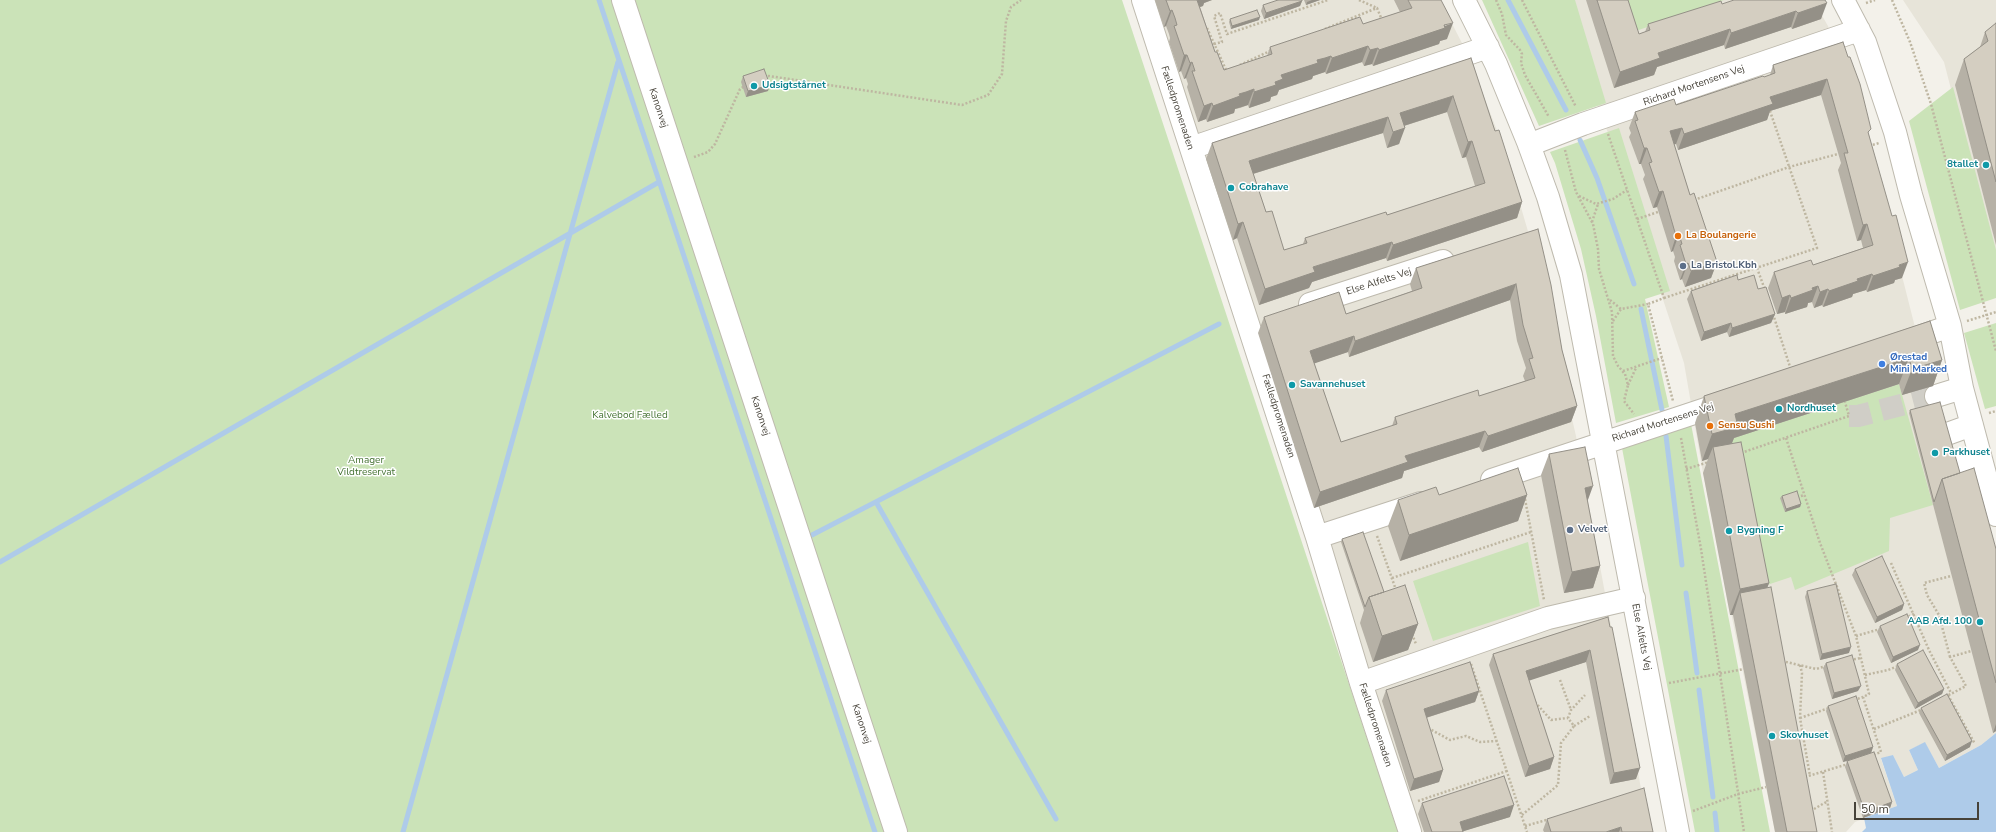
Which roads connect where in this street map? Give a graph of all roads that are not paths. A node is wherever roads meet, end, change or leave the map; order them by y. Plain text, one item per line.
1 (623, 0) edge
2 (1143, 0) edge
3 (1464, 0) edge
4 (1843, 0) edge
5 (1859, 30) junction
6 (1488, 47) junction
7 (1529, 145) junction
8 (1190, 148) junction
9 (1465, 254) edge
10 (1293, 310) edge
11 (1270, 317) edge
12 (1248, 324) junction
13 (1950, 326) junction
14 (1884, 349) edge
15 (1962, 388) junction
16 (1936, 396) tunnel mouth
17 (1743, 397) edge
18 (1972, 424) junction
19 (1947, 434) edge
20 (1604, 442) junction
21 (1980, 457) junction
22 (1955, 463) edge
23 (1475, 485) edge
24 (1438, 498) edge
25 (1996, 515) edge
26 (1318, 537) junction
27 (1634, 598) junction
28 (1361, 683) junction
29 (1676, 823) edge
30 (896, 832) edge
31 (1410, 832) edge

1 - 30 street, Kanonvej
2 - 8 street, Fælledpromenaden
3 - 6 street, Else Alfelts Vej
4 - 5 street
5 - 7 street, Richard Mortensens Vej
5 - 13 street
6 - 7 street, Else Alfelts Vej
6 - 8 street
7 - 20 street, Else Alfelts Vej
8 - 12 street, Fælledpromenaden
9 - 10 street, Else Alfelts Vej
11 - 12 street
12 - 26 street, Fælledpromenaden
13 - 14 street
13 - 15 street
15 - 16 street
15 - 18 street
17 - 20 street, Richard Mortensens Vej
18 - 19 street
18 - 21 street
20 - 23 street
20 - 27 street, Else Alfelts Vej
21 - 22 street
21 - 25 street
24 - 26 street
26 - 28 street, Fælledpromenaden
27 - 28 street
27 - 29 street, Else Alfelts Vej
28 - 31 street, Fælledpromenaden

